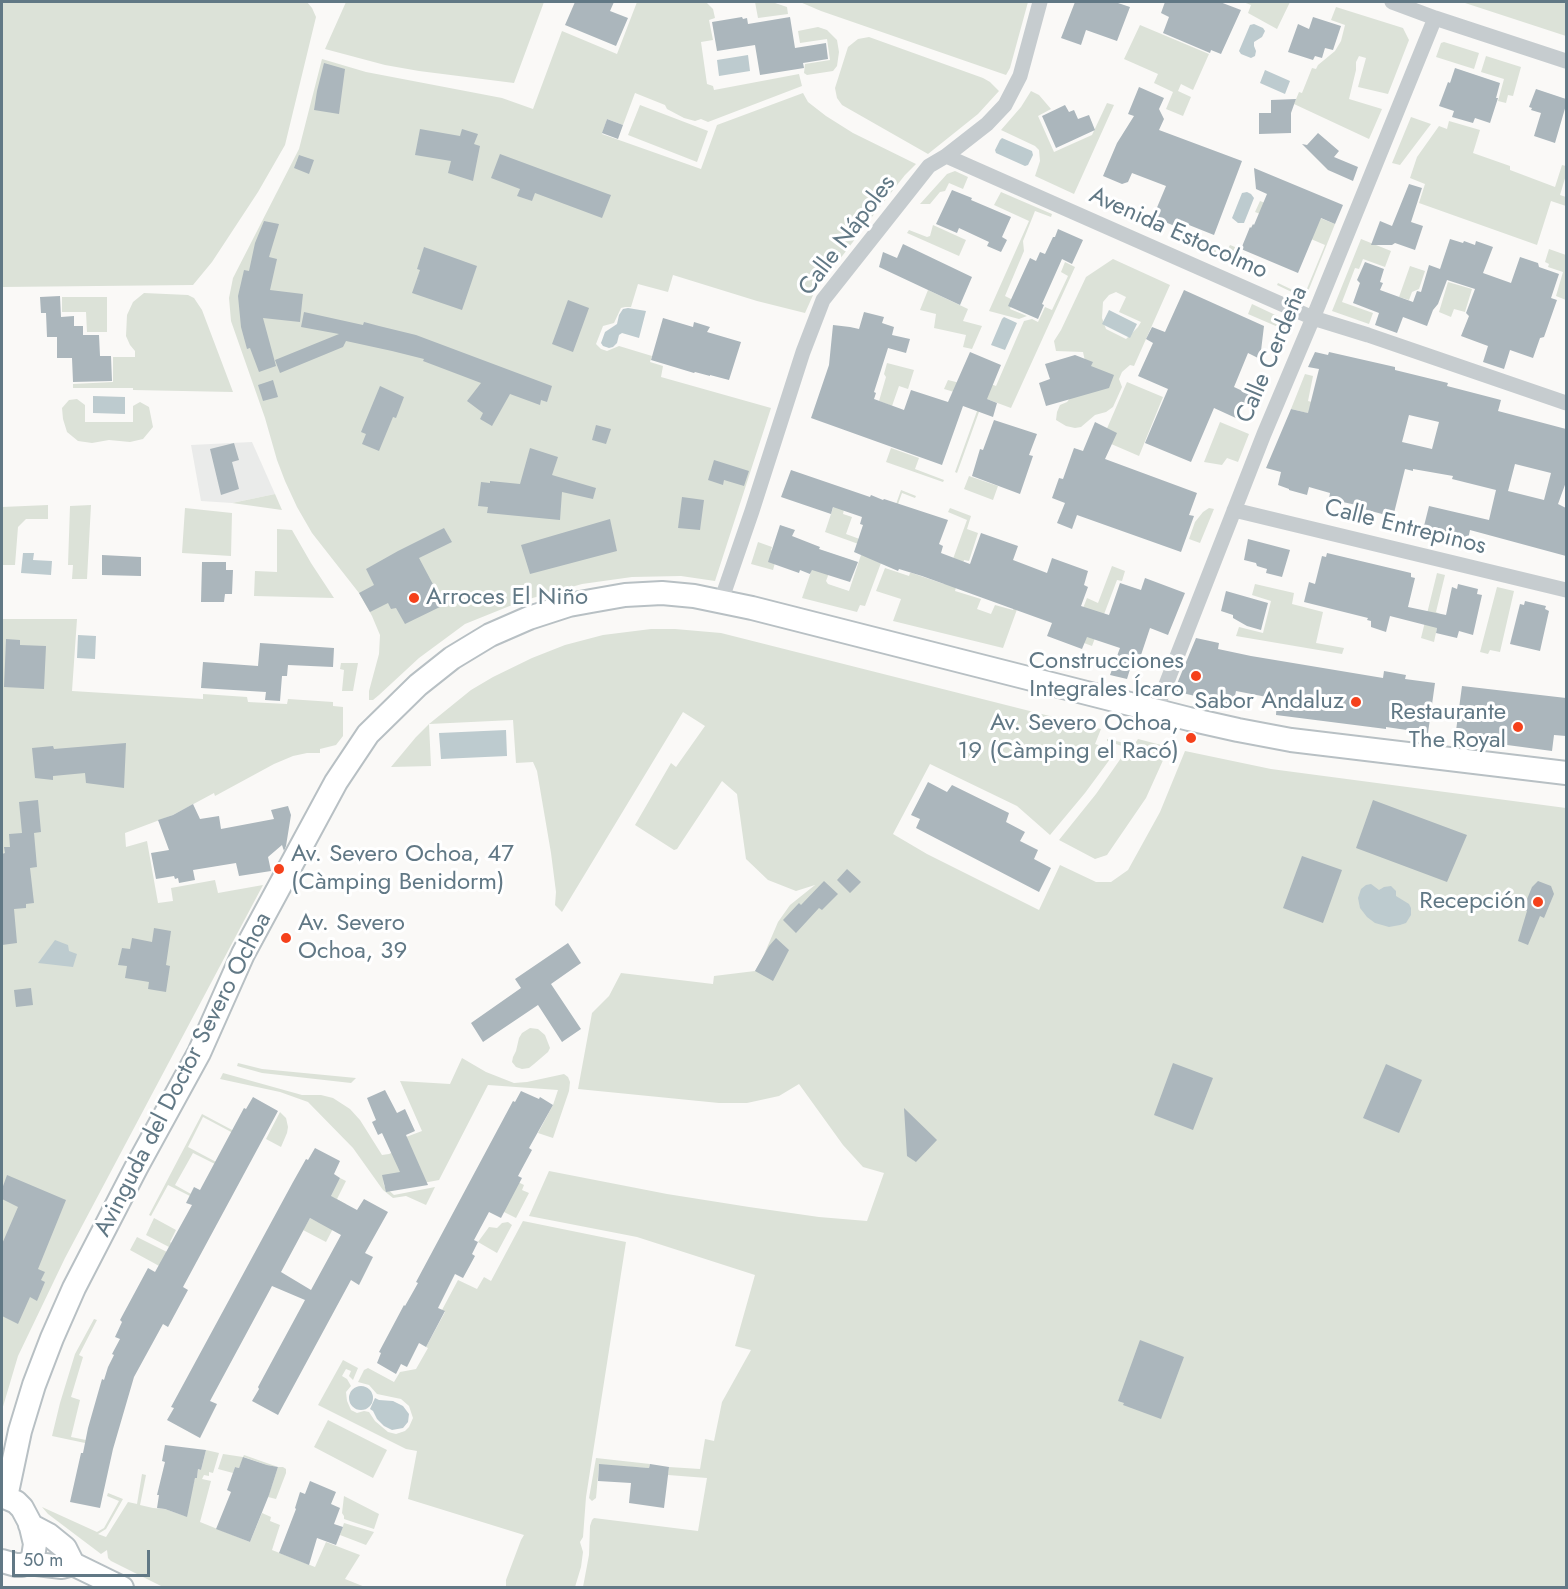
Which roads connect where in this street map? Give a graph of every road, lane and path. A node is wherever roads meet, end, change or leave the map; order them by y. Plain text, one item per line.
1 (1041, 2) edge
2 (1392, 2) edge
3 (1435, 18) junction
4 (1566, 61) edge
5 (946, 156) junction
6 (1313, 318) junction
7 (1566, 403) edge
8 (1234, 510) junction
9 (1566, 590) edge
10 (722, 601) junction
11 (1156, 710) junction
12 (1566, 773) edge
13 (4, 1496) edge
14 (30, 1525) junction
15 (2, 1561) edge
16 (28, 1563) junction
17 (74, 1564) junction
18 (122, 1587) edge

1 - 5 street, Calle Nápoles
2 - 3 street
3 - 4 street
3 - 6 street, Calle Cerdeña
5 - 6 street, Avenida Estocolmo
5 - 10 street, Calle Nápoles
6 - 7 street, Avenida Estocolmo
6 - 8 street, Calle Cerdeña
8 - 9 street, Calle Entrepinos
8 - 11 street, Calle Cerdeña
10 - 11 street, Avinguda del Doctor Severo Ochoa
10 - 13 street, Avinguda del Doctor Severo Ochoa
11 - 12 street, Avinguda del Doctor Severo Ochoa
13 - 14 street
14 - 16 street
14 - 17 street
15 - 16 street
16 - 17 street
17 - 18 street

